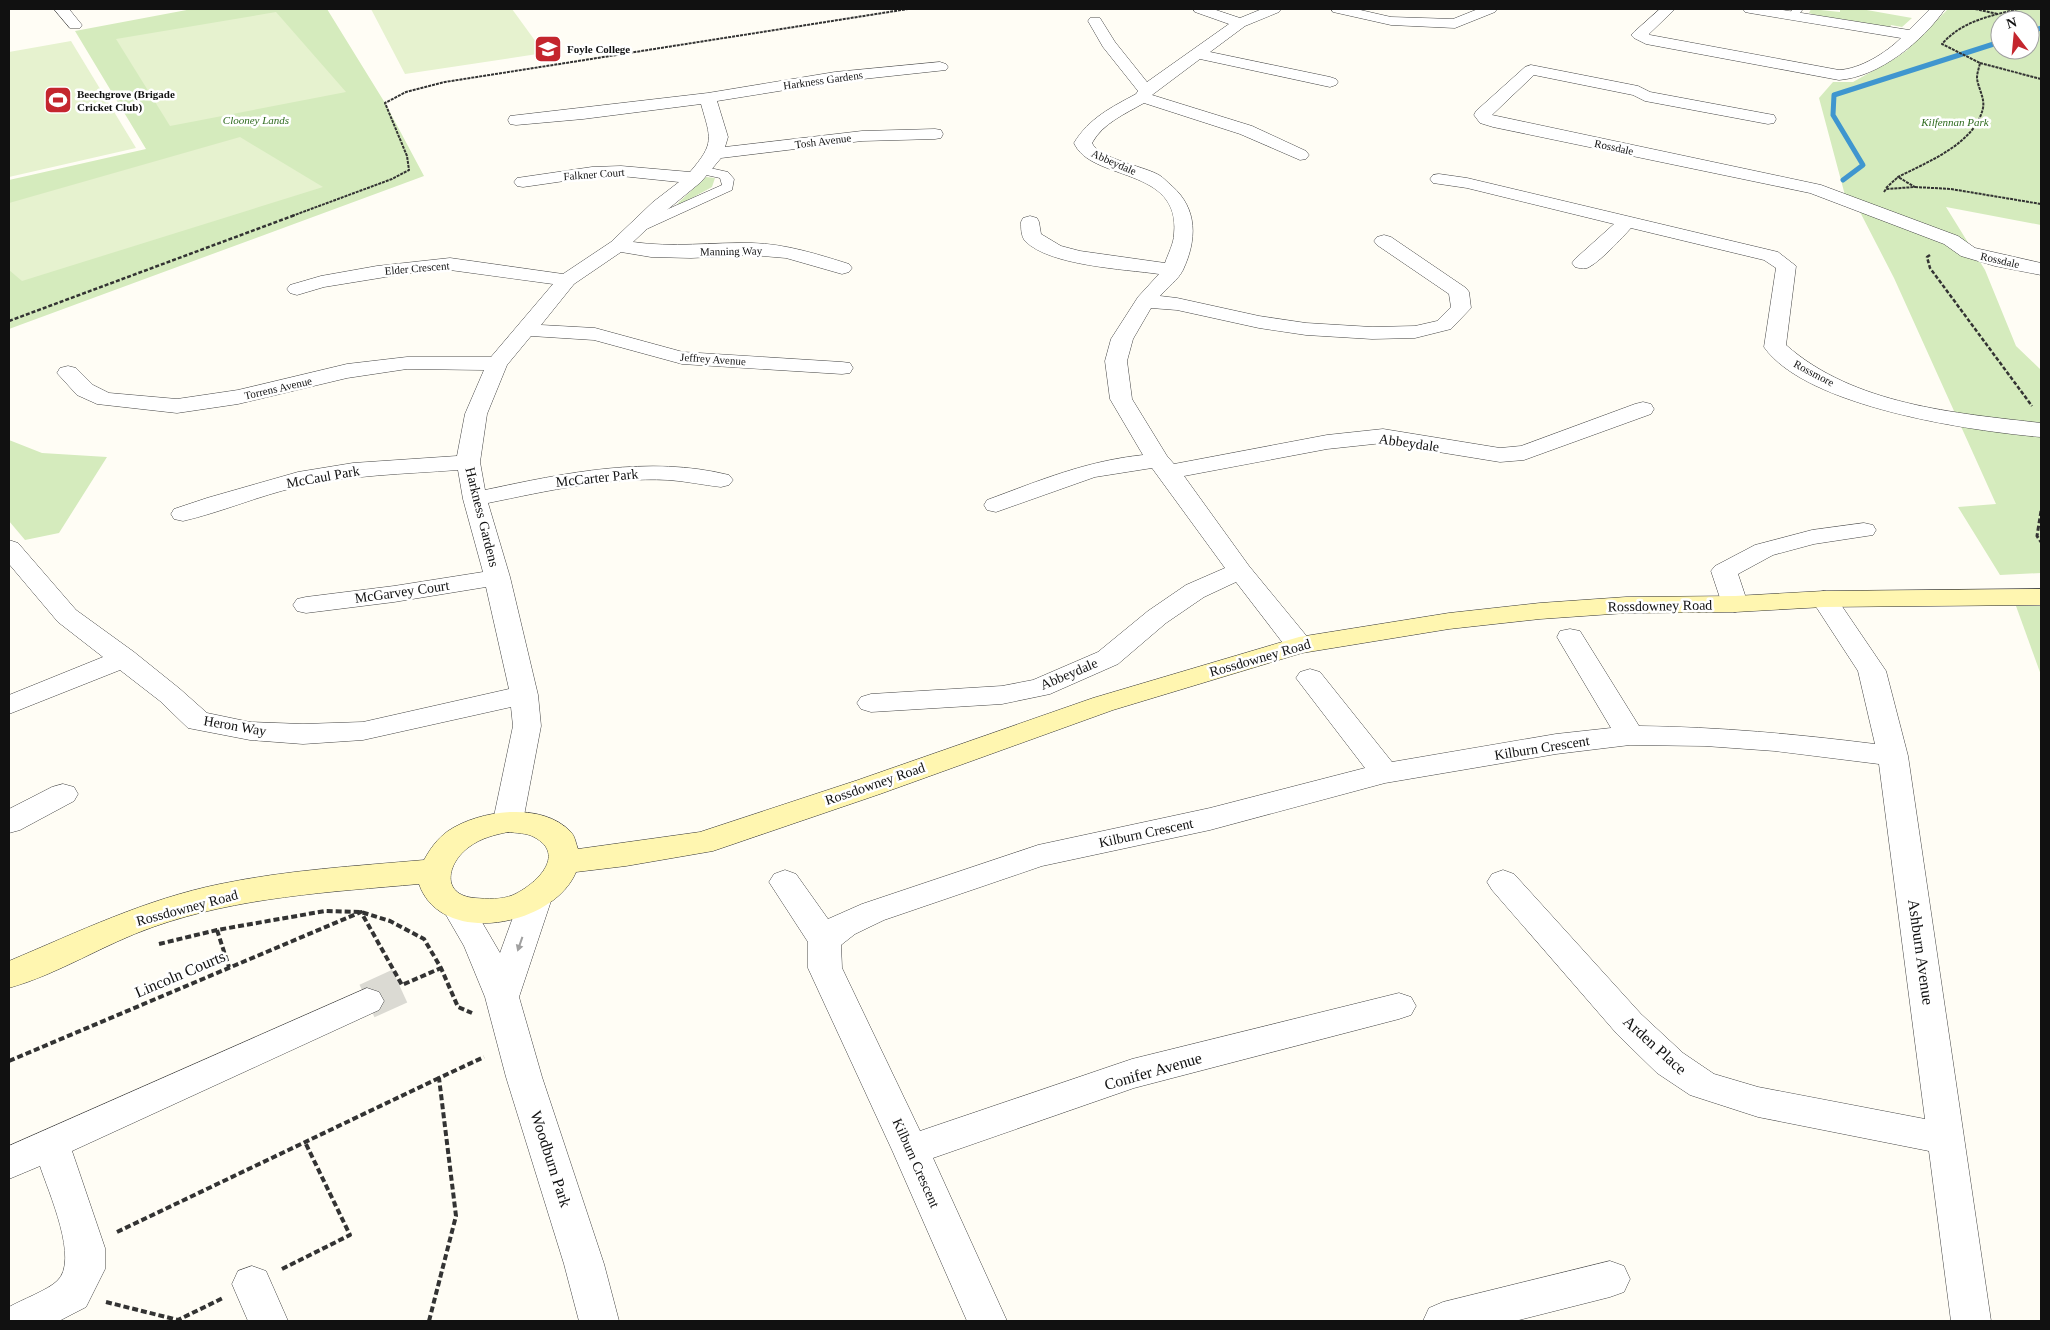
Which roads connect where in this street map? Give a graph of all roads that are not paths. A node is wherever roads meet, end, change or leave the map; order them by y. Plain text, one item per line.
1 (61, 9) edge
2 (1200, 9) edge
3 (1274, 9) edge
4 (1338, 9) edge
5 (1490, 9) edge
6 (1668, 9) edge
7 (1750, 9) edge
8 (1938, 9) edge
9 (1795, 12) edge
10 (1095, 20) dead end
11 (1240, 22) junction
12 (1391, 22) junction
13 (75, 25) dead end
14 (1379, 35) dead end
15 (1911, 35) junction
16 (1198, 54) junction
17 (940, 67) dead end
18 (1330, 82) dead end
19 (1145, 94) junction
20 (708, 98) junction
21 (1768, 119) dead end
22 (516, 120) dead end
23 (935, 134) dead end
24 (1300, 155) dead end
25 (703, 168) junction
26 (1439, 179) dead end
27 (523, 182) dead end
28 (1030, 222) dead end
29 (1626, 222) junction
30 (635, 229) junction
31 (1384, 241) dead end
32 (618, 246) junction
33 (1582, 263) dead end
34 (842, 268) dead end
35 (2041, 269) edge
36 (1173, 270) junction
37 (567, 280) junction
38 (297, 290) dead end
39 (1145, 301) junction
40 (527, 330) junction
41 (498, 364) junction
42 (842, 368) dead end
43 (68, 373) dead end
44 (1643, 409) dead end
45 (2041, 430) edge
46 (468, 462) junction
47 (1163, 466) junction
48 (721, 480) dead end
49 (475, 499) junction
50 (996, 505) dead end
51 (183, 514) dead end
52 (1864, 530) dead end
53 (9, 548) edge
54 (1240, 571) junction
55 (497, 577) junction
56 (2041, 597) edge
57 (1824, 600) junction
58 (306, 604) dead end
59 (1735, 604) junction
60 (1570, 637) dead end
61 (1299, 645) junction
62 (124, 658) junction
63 (1310, 678) dead end
64 (524, 695) junction
65 (872, 703) dead end
66 (9, 704) edge
67 (1630, 735) junction
68 (1893, 756) junction
69 (1385, 773) junction
70 (63, 794) dead end
71 (508, 821) junction
72 (9, 822) edge
73 (564, 862) junction
74 (434, 871) junction
75 (785, 882) dead end
76 (1503, 882) dead end
77 (536, 898) junction
78 (458, 908) junction
79 (824, 940) junction
80 (9, 975) edge
81 (367, 1002) tunnel mouth
82 (1399, 1006) dead end
83 (509, 1024) junction
84 (1947, 1139) junction
85 (51, 1144) junction
86 (911, 1150) junction
87 (9, 1163) edge
88 (1610, 1279) dead end
89 (252, 1284) road end
90 (21, 1321) edge
91 (268, 1321) edge
92 (599, 1321) edge
93 (987, 1321) edge
94 (1443, 1321) edge
95 (1971, 1321) edge

1 - 13 street
2 - 11 street
3 - 11 street, Abbeydale
4 - 12 street
5 - 12 street
6 - 15 street
7 - 9 street
8 - 15 street
9 - 15 street
10 - 19 street
11 - 16 street, Abbeydale
12 - 14 street
16 - 18 street
16 - 19 street, Abbeydale
17 - 20 street, Harkness Gardens
19 - 24 street
19 - 36 street, Abbeydale
20 - 22 street, Harkness Gardens
20 - 25 street
21 - 35 street, Rossdale
23 - 25 street, Tosh Avenue
25 - 27 street, Falkner Court
25 - 30 street, Harkness Gardens
25 - 30 lane
26 - 29 street, Rossmore
28 - 36 street
29 - 33 street
29 - 45 street, Rossmore
30 - 32 street, Harkness Gardens
31 - 39 street
32 - 34 street, Manning Way
32 - 37 street, Harkness Gardens
36 - 39 street, Abbeydale
37 - 38 street, Elder Crescent
37 - 40 street, Harkness Gardens
39 - 47 street, Abbeydale
40 - 41 street, Harkness Gardens
40 - 42 street, Jeffrey Avenue
41 - 43 street, Torrens Avenue
41 - 46 street, Harkness Gardens
44 - 47 street, Abbeydale
46 - 49 street, Harkness Gardens
46 - 51 street, McCaul Park
47 - 50 street, Abbeydale
47 - 54 street, Abbeydale
48 - 49 street, McCarter Park
49 - 55 street, Harkness Gardens
52 - 59 street
53 - 62 street, Heron Way
54 - 61 street, Abbeydale
54 - 65 street, Abbeydale
55 - 58 street, McGarvey Court
55 - 64 street, Harkness Gardens
56 - 57 main road, Rossdowney Road
57 - 59 main road, Rossdowney Road
57 - 68 street, Ashburn Avenue
59 - 61 main road, Rossdowney Road
60 - 67 street
61 - 73 main road, Rossdowney Road
62 - 64 street, Heron Way
62 - 66 street
63 - 69 street
64 - 71 street, Harkness Gardens
67 - 68 street, Kilburn Crescent
67 - 69 street, Kilburn Crescent
68 - 84 street, Ashburn Avenue
69 - 79 street, Kilburn Crescent
70 - 72 street
71 - 73 main road
71 - 74 main road
73 - 77 main road
74 - 78 main road
74 - 80 main road, Rossdowney Road
75 - 79 street
76 - 84 street, Arden Place
77 - 78 main road
77 -> 83 street
78 - 83 street, Woodburn Park
79 - 86 street, Kilburn Crescent
81 - 85 street
82 - 86 street, Conifer Avenue
83 - 92 street, Woodburn Park
84 - 95 street, Ashburn Avenue
85 - 87 street
85 - 90 street
86 - 93 street, Kilburn Crescent
88 - 94 street
89 - 91 street

